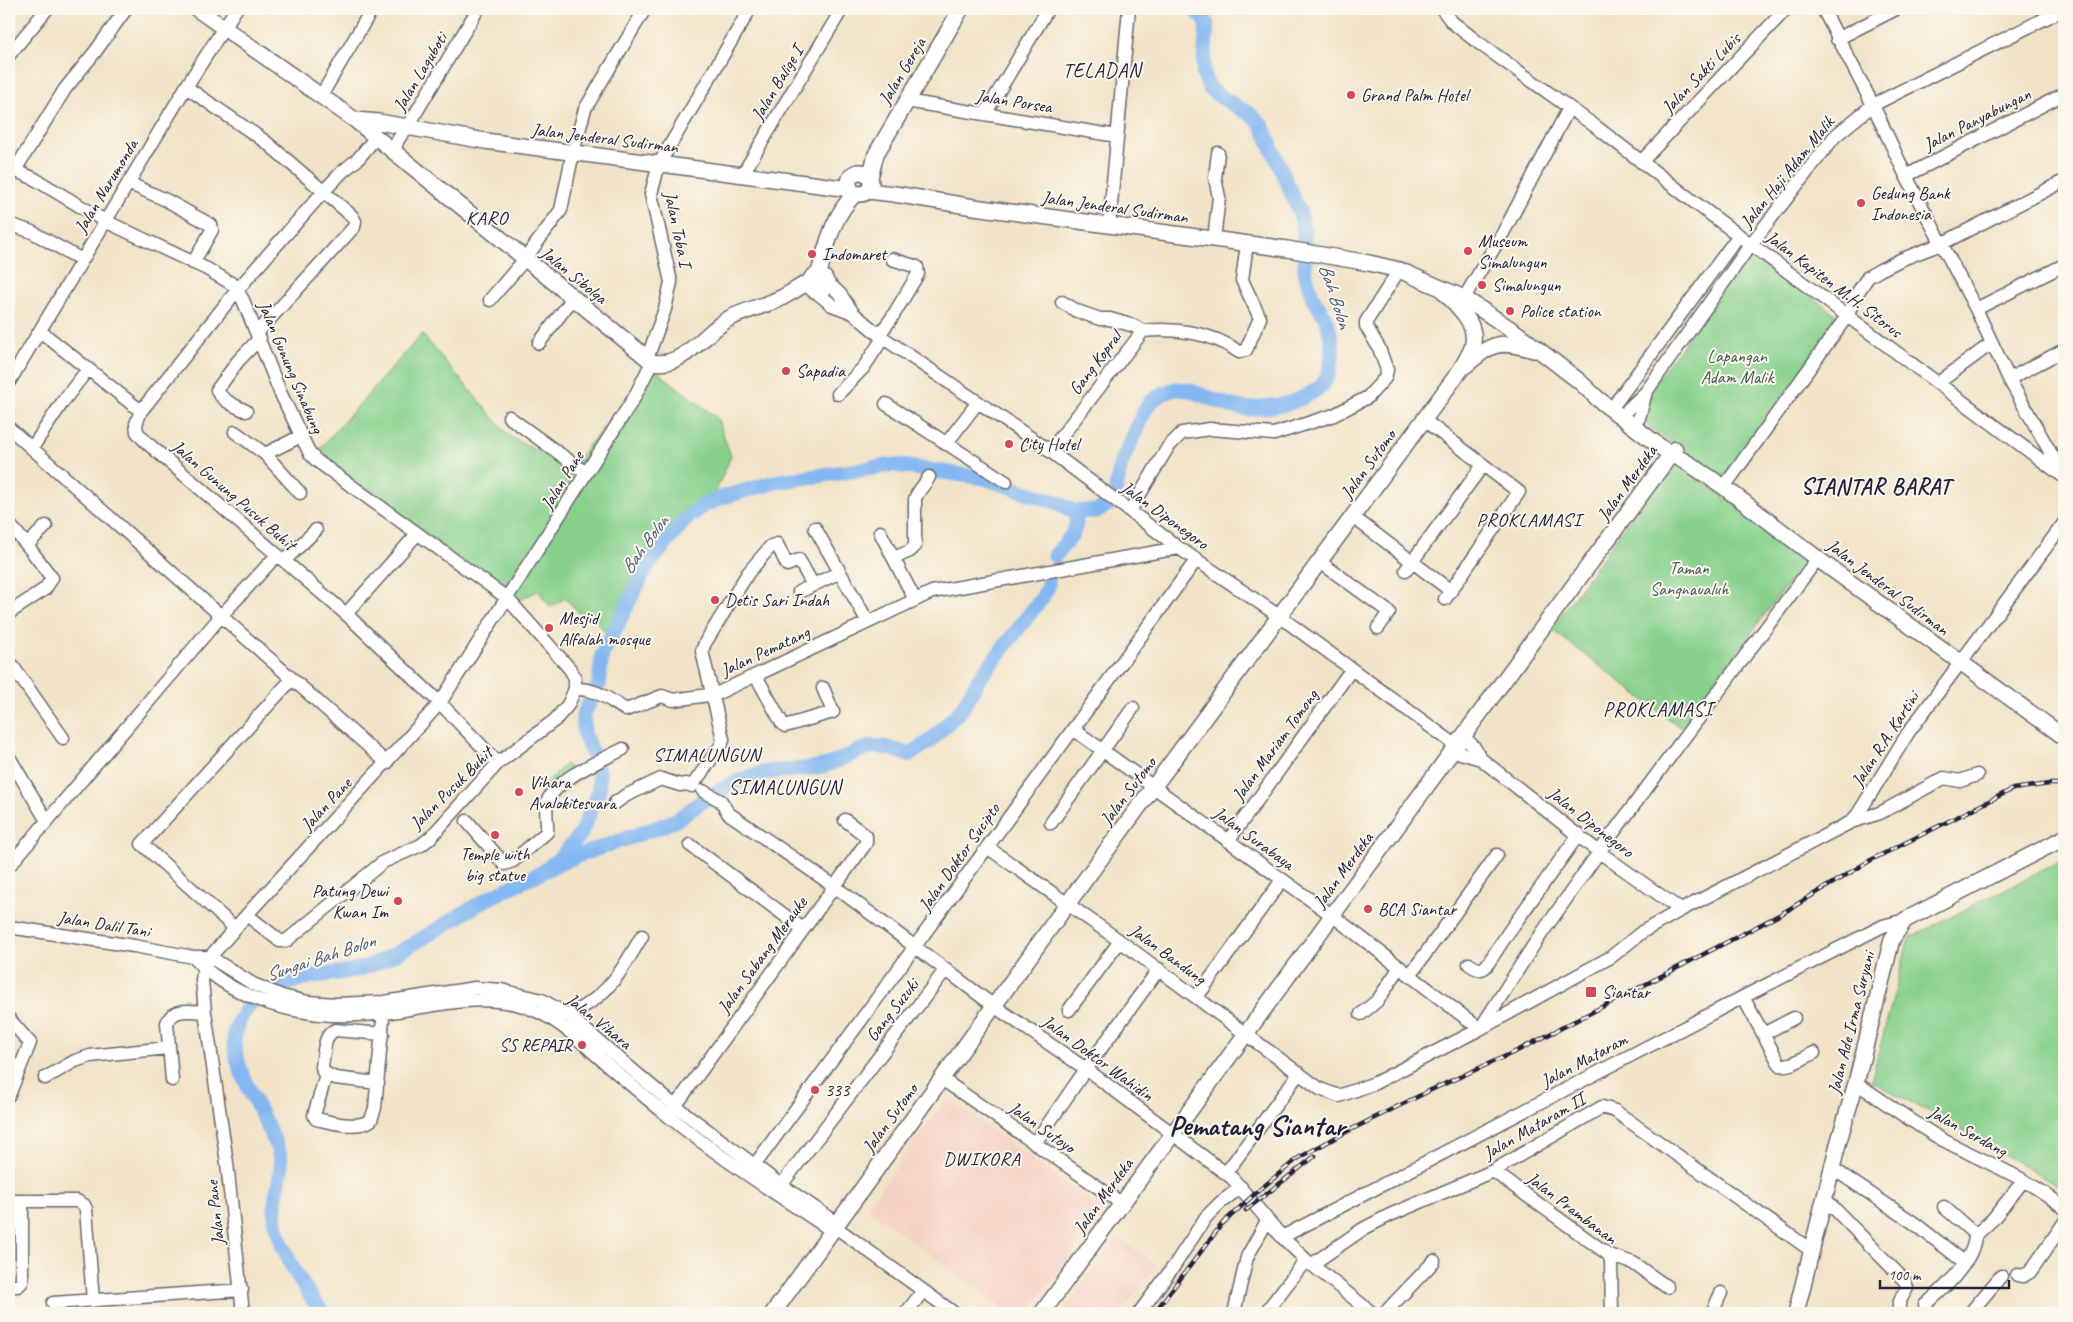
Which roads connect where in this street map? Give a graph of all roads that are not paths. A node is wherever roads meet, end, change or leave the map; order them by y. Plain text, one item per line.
1 (47, 9) edge
2 (126, 9) edge
3 (197, 9) edge
4 (236, 9) edge
5 (372, 9) edge
6 (478, 9) edge
7 (645, 9) edge
8 (750, 9) edge
9 (842, 9) edge
10 (961, 9) edge
11 (1048, 9) edge
12 (1129, 9) edge
13 (1442, 9) edge
14 (1786, 9) edge
15 (1823, 9) edge
16 (1896, 9) edge
17 (2064, 9) edge
18 (224, 27) junction
19 (1837, 38) junction
20 (9, 55) edge
21 (186, 87) junction
22 (2064, 94) edge
23 (322, 96) junction
24 (906, 101) junction
25 (1873, 106) junction
26 (1569, 108) junction
27 (985, 114) junction
28 (356, 120) junction
29 (408, 126) junction
30 (1117, 136) junction
31 (376, 137) junction
32 (573, 152) junction
33 (1218, 153) dead end
34 (397, 154) junction
35 (1641, 162) junction
36 (660, 164) junction
37 (12, 169) edge
38 (742, 174) junction
39 (1906, 176) junction
40 (2064, 181) edge
41 (128, 183) junction
42 (862, 184) junction
43 (324, 192) junction
44 (105, 221) junction
45 (9, 224) edge
46 (1109, 226) junction
47 (1739, 235) junction
48 (1214, 240) junction
49 (1247, 244) junction
50 (1751, 244) junction
51 (1941, 244) junction
52 (525, 259) junction
53 (892, 259) dead end
54 (82, 260) junction
55 (193, 263) junction
56 (2064, 265) edge
57 (1399, 270) junction
58 (816, 283) junction
59 (1441, 288) junction
60 (238, 289) junction
61 (573, 298) junction
62 (1464, 298) junction
63 (490, 300) dead end
64 (1062, 302) dead end
65 (1976, 309) junction
66 (1847, 316) junction
67 (40, 331) junction
68 (1143, 331) junction
69 (259, 336) junction
70 (881, 337) junction
71 (539, 343) dead end
72 (1992, 343) junction
73 (2064, 350) edge
74 (1543, 353) junction
75 (649, 360) junction
76 (88, 369) junction
77 (1459, 372) junction
78 (2009, 379) junction
79 (1579, 381) junction
80 (9, 382) edge
81 (1938, 383) junction
82 (838, 394) dead end
83 (978, 402) junction
84 (886, 404) dead end
85 (1628, 409) junction
86 (141, 411) junction
87 (246, 411) dead end
88 (509, 418) dead end
89 (1424, 420) junction
90 (9, 428) edge
91 (235, 432) dead end
92 (301, 436) junction
93 (946, 444) junction
94 (32, 448) junction
95 (1050, 451) junction
96 (1673, 452) junction
97 (265, 454) junction
98 (1483, 465) junction
99 (586, 473) junction
100 (929, 477) dead end
101 (2064, 477) edge
102 (1006, 482) dead end
103 (1724, 487) junction
104 (300, 493) dead end
105 (1128, 509) junction
106 (1353, 517) junction
107 (2064, 523) edge
108 (9, 524) edge
109 (46, 526) dead end
110 (815, 528) dead end
111 (316, 530) dead end
112 (880, 532) dead end
113 (418, 534) junction
114 (27, 544) junction
115 (1179, 548) junction
116 (281, 558) junction
117 (894, 558) junction
118 (1818, 558) junction
119 (1197, 559) junction
120 (1320, 562) junction
121 (1409, 566) junction
122 (840, 572) junction
123 (813, 585) junction
124 (799, 592) dead end
125 (507, 598) junction
126 (915, 600) junction
127 (9, 613) edge
128 (346, 614) junction
129 (221, 616) junction
130 (1279, 616) junction
131 (868, 622) junction
132 (1378, 628) dead end
133 (9, 661) edge
134 (1959, 663) junction
135 (1351, 670) junction
136 (756, 676) junction
137 (292, 679) junction
138 (823, 688) dead end
139 (575, 689) junction
140 (714, 694) junction
141 (440, 704) junction
142 (1133, 708) dead end
143 (1073, 729) junction
144 (2064, 737) edge
145 (62, 738) dead end
146 (1458, 744) junction
147 (623, 749) dead end
148 (1104, 751) junction
149 (9, 757) edge
150 (387, 763) junction
151 (498, 764) junction
152 (1977, 775) dead end
153 (1154, 787) junction
154 (703, 791) dead end
155 (615, 803) dead end
156 (845, 820) dead end
157 (47, 821) junction
158 (468, 821) dead end
159 (1851, 822) junction
160 (1051, 823) dead end
161 (1579, 834) junction
162 (2064, 838) edge
163 (1228, 841) junction
164 (690, 845) dead end
165 (987, 847) junction
166 (1599, 852) junction
167 (1497, 855) dead end
168 (9, 866) edge
169 (1282, 880) junction
170 (834, 886) junction
171 (1068, 903) junction
172 (1681, 910) junction
173 (247, 915) junction
174 (1333, 916) junction
175 (1905, 920) junction
176 (9, 927) edge
177 (235, 928) junction
178 (803, 929) junction
179 (642, 936) dead end
180 (1120, 940) junction
181 (916, 947) junction
182 (207, 962) junction
183 (1469, 964) dead end
184 (946, 969) junction
185 (1159, 969) junction
186 (1405, 971) junction
187 (1197, 997) junction
188 (1743, 997) junction
189 (994, 1006) junction
190 (384, 1007) junction
191 (1069, 1010) dead end
192 (205, 1012) junction
193 (556, 1014) junction
194 (1362, 1014) dead end
195 (569, 1016) junction
196 (1794, 1018) dead end
197 (9, 1019) edge
198 (1480, 1029) junction
199 (383, 1034) junction
200 (1247, 1034) junction
201 (1763, 1034) junction
202 (168, 1048) junction
203 (1814, 1052) dead end
204 (619, 1066) junction
205 (1086, 1069) junction
206 (1300, 1073) junction
207 (326, 1075) junction
208 (44, 1078) dead end
209 (942, 1079) junction
210 (172, 1080) dead end
211 (378, 1083) junction
212 (1856, 1083) junction
213 (9, 1096) edge
214 (672, 1111) junction
215 (1172, 1135) junction
216 (1035, 1143) junction
217 (1832, 1168) junction
218 (752, 1169) junction
219 (1493, 1171) junction
220 (1226, 1174) junction
221 (2023, 1181) junction
222 (1241, 1187) junction
223 (778, 1189) junction
224 (1825, 1199) junction
225 (9, 1201) edge
226 (22, 1201) junction
227 (1121, 1203) junction
228 (1944, 1207) dead end
229 (2064, 1208) edge
230 (1267, 1222) junction
231 (2064, 1223) edge
232 (834, 1226) junction
233 (1975, 1233) junction
234 (1282, 1237) junction
235 (1812, 1251) junction
236 (1609, 1255) junction
237 (1434, 1261) dead end
238 (1308, 1262) junction
239 (1964, 1262) junction
240 (2016, 1275) dead end
241 (2001, 1276) dead end
242 (9, 1286) edge
243 (1667, 1287) dead end
244 (242, 1290) junction
245 (922, 1291) junction
246 (1721, 1293) dead end
247 (93, 1301) junction
248 (53, 1303) dead end
249 (1925, 1305) dead end
250 (243, 1313) edge
251 (773, 1313) edge
252 (906, 1313) edge
253 (954, 1313) edge
254 (1042, 1313) edge
255 (1139, 1313) edge
256 (1234, 1313) edge
257 (1264, 1313) edge
258 (1372, 1313) edge
259 (1385, 1313) edge
260 (1612, 1313) edge
261 (1712, 1313) edge
262 (1796, 1313) edge
263 (1901, 1313) edge
264 (1970, 1313) edge

1 - 20 street
2 - 37 street
3 - 18 main road, Jalan Sibolga
4 - 18 street, Jalan Narumonda
5 - 23 street
6 - 29 street, Jalan Laguboti
7 - 32 street
8 - 36 street, Jalan Toba I
9 - 38 street, Jalan Balige I
10 - 24 main road, Jalan Gereja
11 - 27 street
12 - 30 street
13 - 26 street, Jalan Kapiten M.H. Sitorus
14 - 35 street, Jalan Sakti Lubis
15 - 19 street
16 - 19 street
17 - 25 street, Jalan Haji Adam Malik
18 - 21 street, Jalan Narumonda
18 - 23 main road, Jalan Sibolga
19 - 25 street
21 - 41 street, Jalan Narumonda
21 - 43 street
22 - 39 street, Jalan Panyabungan
23 - 28 main road, Jalan Sibolga
24 - 27 street, Jalan Porsea
24 - 42 main road, Jalan Gereja
25 - 39 street
25 - 50 street, Jalan Haji Adam Malik
26 - 35 street, Jalan Kapiten M.H. Sitorus
26 - 62 street
27 - 30 street, Jalan Porsea
28 - 29 main road, Jalan Jenderal Sudirman
28 - 31 main road, Jalan Sibolga
29 - 32 main road, Jalan Jenderal Sudirman
29 - 34 street, Jalan Laguboti
30 - 46 street
31 - 34 main road, Jalan Sibolga
31 - 43 street
32 - 36 main road, Jalan Jenderal Sudirman
32 - 52 street
33 - 48 street
34 - 52 main road, Jalan Sibolga
35 - 47 street, Jalan Kapiten M.H. Sitorus
36 - 38 main road, Jalan Jenderal Sudirman
36 - 75 street, Jalan Toba I
37 - 44 street, Jalan Gunung Sinabung
38 - 42 main road, Jalan Jenderal Sudirman
39 - 51 street
40 - 51 street
41 - 44 street, Jalan Narumonda
41 - 55 street
42 - 46 main road, Jalan Jenderal Sudirman
42 - 58 main road
43 - 60 street
43 - 69 street
44 - 54 street, Jalan Narumonda
44 - 55 street, Jalan Gunung Sinabung
45 - 54 street
46 - 48 main road, Jalan Jenderal Sudirman
47 - 50 street, Jalan Kapiten M.H. Sitorus
47 - 85 street
48 - 49 main road, Jalan Jenderal Sudirman
49 - 57 main road, Jalan Jenderal Sudirman
49 - 68 street, Gang Kopral
50 - 66 street, Jalan Kapiten M.H. Sitorus
50 - 85 street, Jalan Haji Adam Malik
51 - 65 street
51 - 66 street
52 - 61 main road, Jalan Sibolga
52 - 63 street
53 - 70 street
54 - 67 street, Jalan Narumonda
55 - 60 street, Jalan Gunung Sinabung
56 - 65 street
57 - 59 main road, Jalan Jenderal Sudirman
57 - 105 street
58 - 70 street, Jalan Diponegoro
58 - 75 main road
59 - 62 main road, Jalan Jenderal Sudirman
59 - 77 main road, Jalan Sutomo
60 - 69 street, Jalan Gunung Sinabung
60 - 86 street
61 - 71 street
61 - 75 main road, Jalan Sibolga
62 - 74 main road, Jalan Jenderal Sudirman
64 - 68 street
65 - 72 street
66 - 81 street, Jalan Kapiten M.H. Sitorus
66 - 103 street
67 - 76 street
67 - 80 street, Jalan Narumonda
68 - 95 street, Gang Kopral
69 - 87 street
69 - 92 street, Jalan Gunung Sinabung
70 - 82 street
70 - 83 street, Jalan Diponegoro
72 - 78 street
72 - 81 street
73 - 78 street
74 - 77 main road
74 - 79 main road, Jalan Jenderal Sudirman
75 - 99 street, Jalan Pane
76 - 86 street
76 - 94 street
77 - 89 main road, Jalan Sutomo
78 - 101 street
79 - 85 main road, Jalan Jenderal Sudirman
79 - 96 main road, Jalan Jenderal Sudirman
81 - 101 street, Jalan Kapiten M.H. Sitorus
83 - 93 street
83 - 95 street, Jalan Diponegoro
84 - 93 street
85 - 96 main road, Jalan Jenderal Sudirman
86 - 116 street, Jalan Gunung Pusuk Buhit
88 - 99 street
89 - 98 street
89 - 106 main road, Jalan Sutomo
90 - 94 street
91 - 97 street
92 - 97 street
92 - 113 street, Jalan Gunung Sinabung
93 - 102 street
94 - 129 street
95 - 105 street, Jalan Diponegoro
96 - 103 main road, Jalan Jenderal Sudirman
96 - 146 main road, Jalan Merdeka
97 - 104 street
98 - 121 street
98 - 121 street
99 - 125 street, Jalan Pane
100 - 117 street
103 - 118 main road, Jalan Jenderal Sudirman
105 - 115 street, Jalan Diponegoro
106 - 120 main road, Jalan Sutomo
106 - 121 street
107 - 134 street, Jalan R.A. Kartini
108 - 114 street
109 - 114 street
110 - 122 street
111 - 116 street
112 - 117 street
113 - 125 street, Jalan Gunung Sinabung
113 - 128 street
114 - 127 street
115 - 119 street, Jalan Diponegoro
115 - 126 street, Jalan Pematang
116 - 128 street, Jalan Gunung Pusuk Buhit
116 - 129 street
117 - 126 street
118 - 134 main road, Jalan Jenderal Sudirman
118 - 166 street
119 - 130 street, Jalan Diponegoro
119 - 143 street, Jalan Doktor Sucipto
120 - 130 main road, Jalan Sutomo
120 - 132 street
122 - 123 street
122 - 131 street
123 - 124 street
123 - 140 street, Jalan Pematang
125 - 139 street
125 - 141 street, Jalan Pane
126 - 131 street, Jalan Pematang
128 - 141 street, Jalan Gunung Pusuk Buhit
129 - 137 street
129 - 157 street
130 - 135 street, Jalan Diponegoro
130 - 153 main road, Jalan Sutomo
131 - 136 street, Jalan Pematang
133 - 145 street
134 - 144 main road, Jalan Jenderal Sudirman
134 - 159 street, Jalan R.A. Kartini
135 - 146 street, Jalan Diponegoro
135 - 163 street, Jalan Mariam Tomong
136 - 138 street
136 - 140 street, Jalan Pematang
137 - 150 street
137 - 177 street
139 - 140 street
139 - 151 street, Jalan Pusuk Buhit
140 - 155 street
141 - 150 street, Jalan Pane
141 - 151 street, Jalan Gunung Pusuk Buhit
142 - 148 street
143 - 148 street, Jalan Surabaya
143 - 165 street, Jalan Doktor Sucipto
146 - 161 street, Jalan Diponegoro
146 - 174 main road, Jalan Merdeka
147 - 158 street
148 - 153 street, Jalan Surabaya
148 - 160 street
149 - 157 street
150 - 173 street, Jalan Pane
151 - 173 street, Jalan Pusuk Buhit
152 - 159 street
153 - 163 street, Jalan Surabaya
153 - 171 main road, Jalan Sutomo
154 - 170 street, Jalan Doktor Wahidin
156 - 170 street, Jalan Sabang Merauke
157 - 168 street
159 - 172 street, Jalan R.A. Kartini
161 - 166 street, Jalan Diponegoro
161 - 183 street
162 - 175 main road, Jalan Ade Irma Suryani
163 - 169 street, Jalan Surabaya
164 - 178 street
165 - 171 street, Jalan Bandung
165 - 181 street, Jalan Doktor Sucipto
166 - 172 street, Jalan Diponegoro
166 - 198 street
167 - 186 street
169 - 174 street, Jalan Surabaya
169 - 187 street
170 - 178 street, Jalan Sabang Merauke
170 - 181 street, Jalan Doktor Wahidin
171 - 180 street, Jalan Bandung
171 - 189 main road, Jalan Sutomo
172 - 198 street, Jalan R.A. Kartini
173 - 177 street, Jalan Pane
174 - 186 street, Jalan Surabaya
174 - 200 main road, Jalan Merdeka
175 - 188 street, Jalan Mataram
175 - 212 main road, Jalan Ade Irma Suryani
176 - 182 street, Jalan Dalil Tani
177 - 182 street, Jalan Pane
178 - 214 street, Jalan Sabang Merauke
179 - 195 street
180 - 185 street, Jalan Bandung
180 - 191 street
181 - 184 street, Jalan Doktor Wahidin
181 - 218 street, Jalan Doktor Sucipto
182 - 190 street, Jalan Vihara
182 - 192 street, Jalan Pane
184 - 189 street, Jalan Doktor Wahidin
184 - 223 street, Gang Suzuki
185 - 187 street, Jalan Bandung
185 - 205 street
186 - 194 street
186 - 198 street, Jalan Surabaya
187 - 200 street, Jalan Bandung
188 - 201 street
188 - 234 street, Jalan Mataram
189 - 205 street, Jalan Doktor Wahidin
189 - 209 main road, Jalan Sutomo
190 - 193 street, Jalan Vihara
190 - 199 street
192 - 202 street
192 - 244 street, Jalan Pane
193 - 195 street, Jalan Vihara
193 - 204 street, Jalan Vihara
195 - 204 street, Jalan Vihara
196 - 201 street
197 - 213 street
198 - 206 street, Jalan Bandung
199 - 207 street
199 - 211 street
200 - 206 street, Jalan Bandung
200 - 215 main road, Jalan Merdeka
201 - 203 street
202 - 208 street
202 - 210 street
204 - 214 street, Jalan Vihara
205 - 215 street, Jalan Doktor Wahidin
205 - 216 street
206 - 220 street
207 - 211 street
207 - 211 street
209 - 216 street, Jalan Sutoyo
209 - 232 main road, Jalan Sutomo
212 - 217 main road, Jalan Ade Irma Suryani
212 - 221 street, Jalan Serdang
214 - 218 street, Jalan Vihara
215 - 220 street, Jalan Doktor Wahidin
215 - 227 main road, Jalan Merdeka
216 - 227 street, Jalan Sutoyo
217 - 224 main road, Jalan Ade Irma Suryani
217 - 239 street
218 - 223 street, Jalan Vihara
219 - 235 street, Jalan Mataram II
219 - 236 street, Jalan Prambanan
219 - 238 street, Jalan Mataram II
220 - 222 street, Jalan Doktor Wahidin
221 - 229 street, Jalan Serdang
221 - 233 street
222 - 230 street, Jalan Doktor Wahidin
222 - 255 street
223 - 232 street, Jalan Vihara
224 - 235 main road, Jalan Ade Irma Suryani
224 - 263 street
225 - 226 street
226 - 242 street
226 - 247 street
227 - 254 main road, Jalan Merdeka
228 - 233 street
230 - 234 street, Jalan Doktor Wahidin
230 - 256 street
231 - 240 street
232 - 245 street, Jalan Vihara
232 - 251 main road, Jalan Sutomo
233 - 239 street
234 - 238 street, Jalan Doktor Wahidin
235 - 262 main road, Jalan Ade Irma Suryani
236 - 243 street
236 - 260 street, Jalan Prambanan
237 - 259 street
238 - 257 street, Jalan Mataram II
238 - 258 street, Jalan Doktor Wahidin
239 - 249 street
241 - 264 street
244 - 247 street
244 - 250 street, Jalan Pane
245 - 252 street
245 - 253 street, Jalan Vihara
246 - 261 street
247 - 248 street

